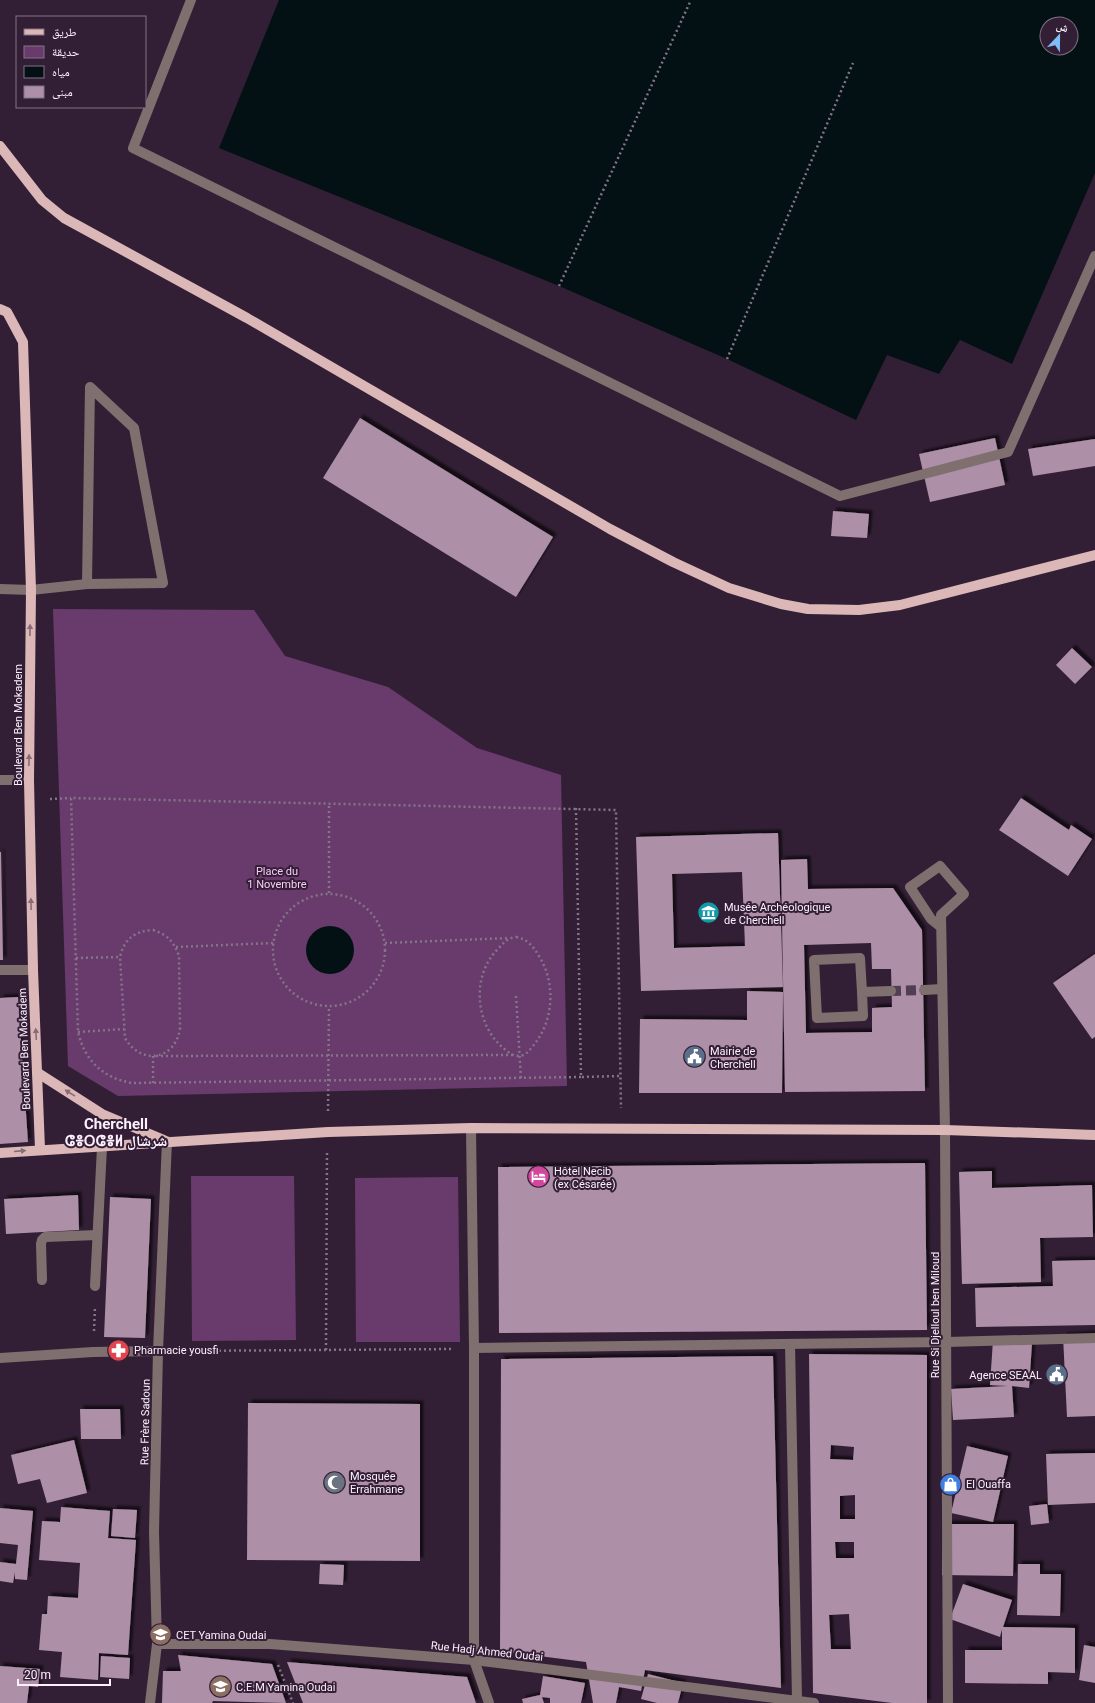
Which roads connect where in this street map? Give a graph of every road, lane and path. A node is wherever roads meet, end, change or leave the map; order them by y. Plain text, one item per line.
1 (191, 0) edge
2 (691, 0) edge
3 (853, 63) dead end
4 (0, 146) edge
5 (1095, 256) edge
6 (559, 286) dead end
7 (0, 309) edge
8 (727, 359) dead end
9 (1095, 555) edge
10 (87, 584) junction
11 (0, 589) edge
12 (31, 590) junction
13 (0, 780) edge
14 (29, 780) junction
15 (329, 804) junction
16 (576, 808) junction
17 (329, 893) junction
18 (941, 927) junction
19 (510, 938) junction
20 (273, 943) junction
21 (385, 943) junction
22 (176, 947) junction
23 (120, 957) junction
24 (76, 958) junction
25 (0, 970) edge
26 (33, 970) junction
27 (942, 989) junction
28 (924, 990) tunnel mouth
29 (891, 991) tunnel mouth
30 (862, 992) junction
31 (516, 996) dead end
32 (329, 1006) junction
33 (124, 1029) junction
34 (78, 1032) junction
35 (513, 1055) junction
36 (153, 1056) junction
37 (328, 1056) junction
38 (519, 1056) junction
39 (38, 1073) junction
40 (620, 1076) junction
41 (581, 1077) junction
42 (521, 1078) junction
43 (328, 1081) junction
44 (153, 1083) junction
45 (471, 1128) junction
46 (622, 1128) junction
47 (946, 1130) junction
48 (328, 1132) junction
49 (1095, 1135) edge
50 (167, 1142) junction
51 (102, 1147) junction
52 (40, 1149) junction
53 (0, 1153) edge
54 (97, 1235) junction
55 (42, 1280) dead end
56 (95, 1286) joint
57 (1095, 1338) edge
58 (947, 1342) junction
59 (790, 1344) junction
60 (474, 1348) junction
61 (326, 1350) junction
62 (158, 1351) junction
63 (94, 1352) junction
64 (0, 1358) edge
65 (157, 1644) junction
66 (270, 1644) junction
67 (474, 1660) junction
68 (797, 1700) junction
69 (150, 1703) edge
70 (293, 1703) edge
71 (489, 1703) edge
72 (814, 1703) edge
73 (948, 1703) edge

1 - 5 street
2 - 6 path
3 - 8 path
4 - 9 main road
7 - 12 main road, Boulevard Ben Mokadem
10 - 10 street
10 - 12 street
11 - 12 street
14 -> 12 main road, Boulevard Ben Mokadem
13 - 14 street
26 -> 14 main road, Boulevard Ben Mokadem
15 - 16 path
15 - 17 path
15 - 24 path
16 - 40 path
16 - 41 path
17 - 20 path
17 - 21 path
18 - 18 street, Rue Si Djelloul ben Miloud
18 - 27 street, Rue Si Djelloul ben Miloud
19 - 21 path
19 - 35 path
19 - 38 path
20 - 22 path
20 - 32 path
21 - 32 path
22 - 23 path
22 - 36 path
23 - 24 path
23 - 33 path
24 - 34 path
25 - 26 street
39 -> 26 main road, Boulevard Ben Mokadem
27 - 28 street
27 - 47 street, Rue Si Djelloul ben Miloud
29 - 30 street
30 - 30 street
31 - 38 path
32 - 37 path
33 - 34 path
33 - 36 path
34 - 44 path
35 - 37 path
35 - 38 path
36 - 37 path
36 - 44 path
37 - 43 path
38 - 42 path
50 -> 39 main road
39 - 52 main road, Boulevard Ben Mokadem
40 - 41 path
40 - 46 path
41 - 42 path
42 - 43 path
43 - 44 path
43 - 48 path
45 - 46 main road
45 - 48 main road
45 - 60 street
46 - 47 main road
47 - 49 main road
47 - 58 street, Rue Si Djelloul ben Miloud
48 - 50 main road
48 - 61 path
50 - 51 main road
50 - 62 street, Rue Frère Sadoun
51 - 52 main road
51 - 54 street
53 -> 52 main road
54 - 55 street
54 - 56 street
56 - 63 path
57 - 58 street
58 - 59 street
58 - 73 street, Rue Si Djelloul ben Miloud
59 - 60 street
59 - 68 street
60 - 61 path
60 - 67 street
61 - 62 path
62 - 63 street
62 - 65 street, Rue Frère Sadoun
63 - 64 street
65 - 66 street, Rue Hadj Ahmed Oudai
65 - 69 street, Rue Frère Sadoun
66 - 67 street, Rue Hadj Ahmed Oudai
66 - 70 path
67 - 68 street, Rue Hadj Ahmed Oudai
67 - 71 street
68 - 72 street, Rue Hadj Ahmed Oudai

